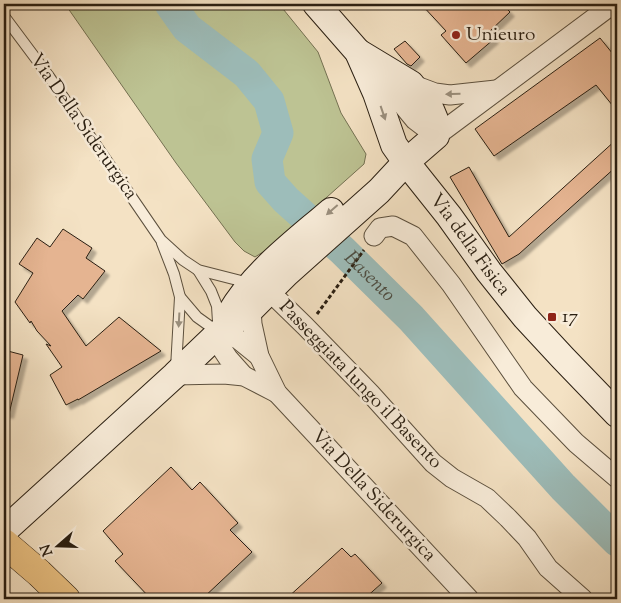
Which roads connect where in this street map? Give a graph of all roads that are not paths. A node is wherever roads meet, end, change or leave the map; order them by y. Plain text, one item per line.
1 (316, 4) edge
2 (613, 4) edge
3 (4, 16) edge
4 (358, 52) junction
5 (411, 84) junction
6 (497, 90) junction
7 (436, 136) junction
8 (406, 162) junction
9 (374, 236) road end
10 (161, 240) junction
11 (198, 270) junction
12 (266, 284) junction
13 (180, 297) junction
14 (219, 333) junction
15 (259, 356) junction
16 (175, 375) junction
17 (244, 376) junction
18 (277, 392) junction
19 (617, 414) edge
20 (617, 478) edge
21 (4, 531) edge
22 (4, 543) edge
23 (66, 599) edge
24 (469, 599) edge
25 (583, 599) edge

1 - 4 street, Via della Fisica
2 - 6 street
3 - 10 lane, Via Della Siderurgica
4 - 5 street, Via della Fisica
4 - 7 street
4 -> 8 street, Via della Fisica
6 -> 5 street
5 - 7 street, Via della Fisica
6 - 7 street
7 - 8 street
8 - 12 street
8 - 19 street, Via della Fisica
9 - 20 street
10 - 11 lane, Via Della Siderurgica
10 - 13 lane, Via Della Siderurgica
11 - 12 lane, Via Della Siderurgica
11 - 14 lane, Via Della Siderurgica
12 - 14 street
12 - 15 street, Via Della Siderurgica
12 - 25 street, Passeggiata lungo il Basento
13 - 14 lane, Via Della Siderurgica
13 -> 16 lane, Via Della Siderurgica
14 - 15 street, Via Della Siderurgica
14 - 16 street
14 - 17 street, Via Della Siderurgica
15 - 18 street, Via Della Siderurgica
16 - 17 street, Via Della Siderurgica
16 - 21 street
17 - 18 street, Via Della Siderurgica
18 - 24 street, Via Della Siderurgica
22 - 23 main road

